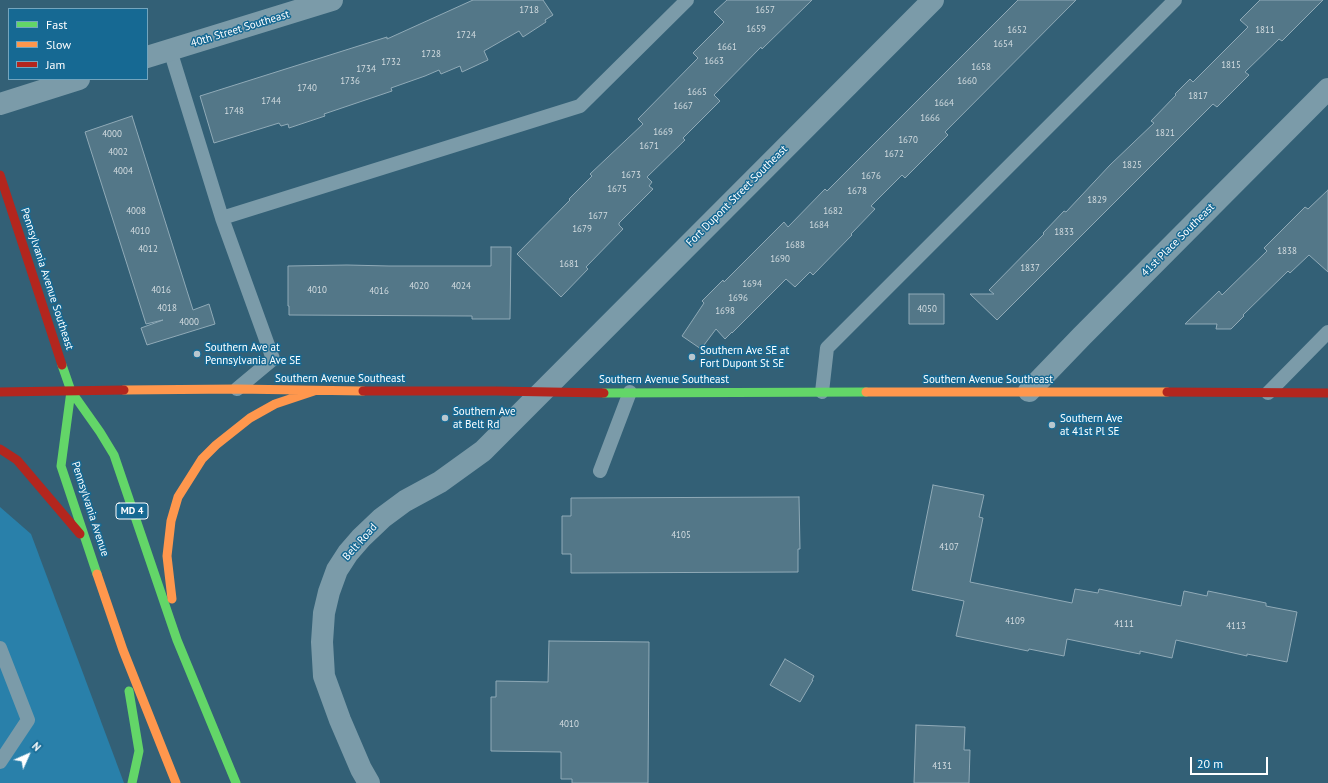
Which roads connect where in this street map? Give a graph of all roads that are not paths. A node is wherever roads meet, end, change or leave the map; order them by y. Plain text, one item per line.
1 (332, 0) edge
2 (687, 0) edge
3 (933, 0) edge
4 (1175, 0) edge
5 (170, 50) junction
6 (148, 57) edge
7 (76, 80) edge
8 (1328, 89) edge
9 (0, 104) edge
10 (0, 175) edge
11 (222, 218) junction
12 (1328, 332) edge
13 (237, 389) junction
14 (72, 391) junction
15 (314, 391) junction
16 (1029, 391) junction
17 (0, 392) edge
18 (541, 392) junction
19 (630, 392) junction
20 (822, 392) junction
21 (1268, 393) junction
22 (1328, 393) edge
23 (0, 448) edge
24 (600, 471) dead end
25 (88, 544) junction
26 (177, 640) junction
27 (0, 648) edge
28 (123, 650) junction
29 (0, 762) edge
30 (132, 783) edge
31 (176, 783) edge
32 (236, 783) edge
33 (369, 783) edge

1 - 5 street, 40th Street Southeast
2 - 11 lane
3 - 18 street, Fort Dupont Street Southeast
4 - 20 lane
5 - 6 street, 40th Street Southeast
5 - 11 lane
7 - 9 street
8 - 16 street, 41st Place Southeast
10 - 14 main road, Pennsylvania Avenue Southeast
11 - 13 lane
12 - 21 lane
13 - 14 main road, Southern Avenue Southeast
13 - 15 main road, Southern Avenue Southeast
14 - 17 main road, Southern Avenue Southeast
14 - 25 main road, Pennsylvania Avenue
14 - 26 main road, MD 4
15 - 18 main road, Southern Avenue Southeast
15 - 26 main road
16 - 20 main road, Southern Avenue Southeast
16 - 21 main road, Southern Avenue Southeast
18 - 19 main road, Southern Avenue Southeast
18 - 33 street, Belt Road
19 - 20 main road, Southern Avenue Southeast
19 - 24 lane
21 - 22 main road, Southern Avenue Southeast
23 - 25 main road
25 - 28 main road, Pennsylvania Avenue
26 - 32 main road, MD 4
27 - 29 lane
28 - 30 main road
28 - 31 main road, Pennsylvania Avenue

